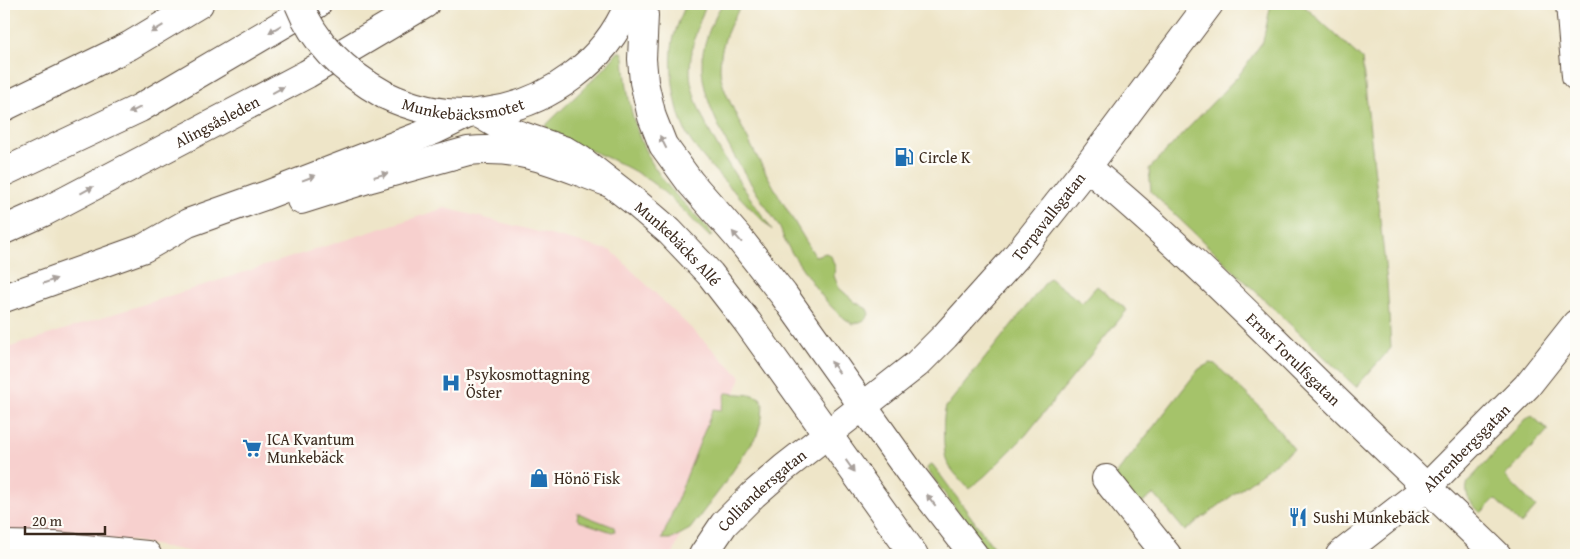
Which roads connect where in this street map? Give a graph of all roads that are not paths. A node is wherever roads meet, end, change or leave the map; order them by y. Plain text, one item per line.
1 (199, 4) edge
2 (299, 4) edge
3 (317, 4) edge
4 (425, 4) edge
5 (629, 4) edge
6 (639, 4) edge
7 (1209, 4) edge
8 (1570, 4) edge
9 (1576, 76) edge
10 (4, 107) edge
11 (473, 113) junction
12 (1086, 167) junction
13 (4, 172) edge
14 (610, 183) junction
15 (4, 230) edge
16 (144, 248) junction
17 (4, 298) edge
18 (1576, 324) edge
19 (863, 406) junction
20 (827, 434) junction
21 (1106, 479) dead end
22 (1426, 488) junction
23 (4, 545) edge
24 (147, 555) edge
25 (703, 555) edge
26 (914, 555) edge
27 (974, 555) edge
28 (1167, 555) edge
29 (1340, 555) edge
30 (1497, 555) edge

1 -> 10 main road
2 - 11 main road, Munkebäcksmotet, bridge
3 -> 13 main road
15 -> 4 main road, Alingsåsleden
5 - 11 main road, Munkebäcksmotet
19 -> 6 main road
7 - 12 main road, Torpavallsgatan
8 - 9 main road
11 - 14 main road, Munkebäcks Allé
16 -> 11 main road
12 - 19 main road, Torpavallsgatan
12 - 22 main road, Ernst Torulfsgatan
16 -> 14 main road
14 - 20 main road, Munkebäcks Allé
17 -> 16 main road
18 - 22 main road, Ahrenbergsgatan
19 - 20 main road
27 -> 19 main road
20 - 25 main road, Colliandersgatan
20 -> 26 main road, Munkebäcks Allé
21 - 28 main road
22 - 29 main road, Ahrenbergsgatan
22 - 30 main road, Ernst Torulfsgatan
23 - 24 main road

